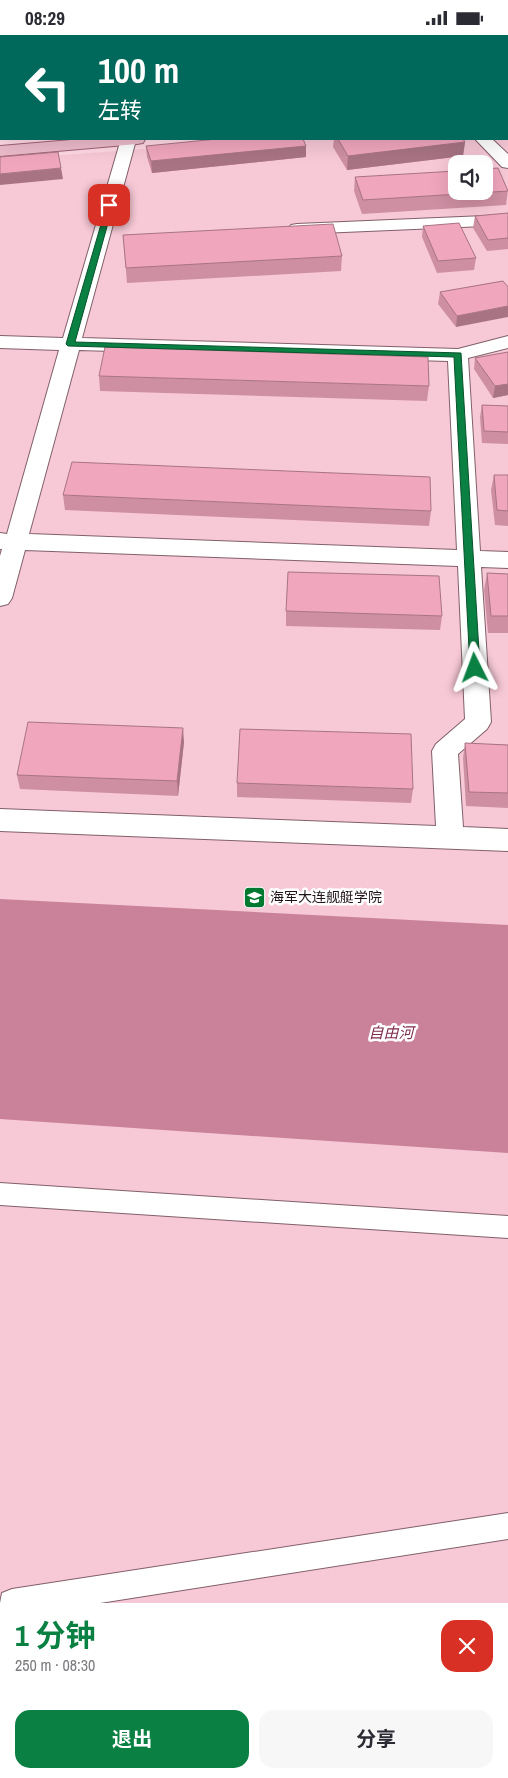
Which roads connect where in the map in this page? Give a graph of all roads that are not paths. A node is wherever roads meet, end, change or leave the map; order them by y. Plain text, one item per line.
1 (121, 140) edge
2 (132, 140) edge
3 (484, 140) edge
4 (0, 151) edge
5 (508, 163) edge
6 (508, 220) edge
7 (279, 230) edge
8 (0, 342) edge
9 (508, 342) edge
10 (70, 344) junction
11 (458, 355) junction
12 (8, 541) edge
13 (469, 559) junction
14 (508, 560) edge
15 (0, 598) edge
16 (0, 821) edge
17 (450, 837) junction
18 (508, 839) edge
19 (0, 1194) edge
20 (508, 1227) edge
21 (508, 1526) edge
22 (12, 1603) edge

1 - 4 main road
2 - 10 street
3 - 5 street
6 - 7 street
8 - 10 street
9 - 11 street
10 - 11 street
10 - 12 street
11 - 13 street
12 - 13 street
12 - 15 street
13 - 14 street
13 - 17 street
16 - 17 street
17 - 18 street
19 - 20 lane
21 - 22 lane

